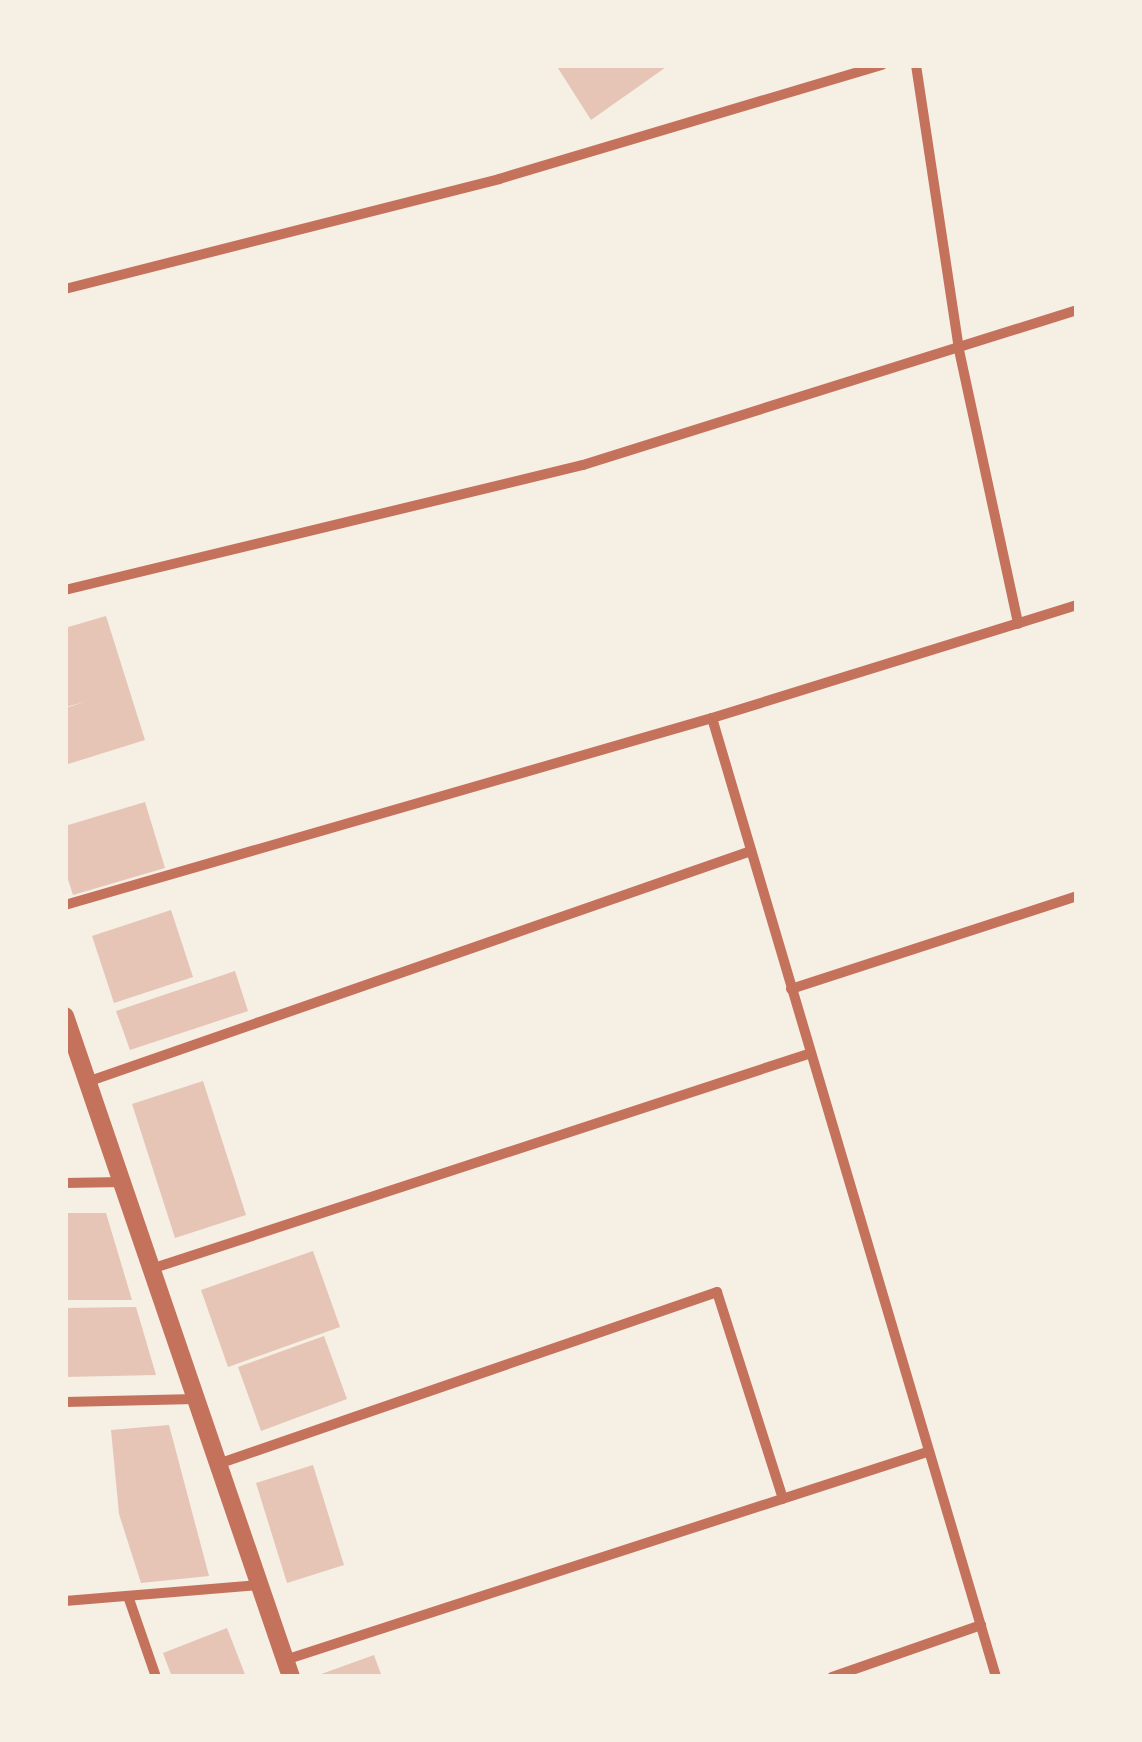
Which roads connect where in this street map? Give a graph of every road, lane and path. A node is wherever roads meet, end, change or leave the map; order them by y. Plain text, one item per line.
1 (882, 65) edge
2 (916, 65) edge
3 (65, 290) edge
4 (1077, 310) edge
5 (958, 350) junction
6 (65, 590) edge
7 (1077, 606) edge
8 (1018, 624) junction
9 (712, 718) junction
10 (751, 851) junction
11 (1077, 896) edge
12 (65, 905) edge
13 (791, 989) junction
14 (65, 1016) edge
15 (812, 1053) junction
16 (87, 1082) junction
17 (65, 1182) edge
18 (122, 1182) junction
19 (152, 1268) junction
20 (196, 1399) junction
21 (65, 1402) edge
22 (928, 1452) junction
23 (218, 1464) junction
24 (783, 1499) junction
25 (260, 1585) junction
26 (129, 1599) junction
27 (65, 1601) edge
28 (981, 1625) junction
29 (288, 1668) edge
30 (156, 1677) edge
31 (832, 1677) edge
32 (996, 1677) edge

1 - 3 street
2 - 5 street
4 - 5 street
5 - 6 street
5 - 8 street
7 - 8 street
8 - 9 street
9 - 10 street
9 - 12 street
10 - 13 street
10 - 16 street
11 - 13 street
13 - 15 street
14 - 16 street
15 - 19 street
15 - 22 street
16 - 18 street
17 - 18 street
18 - 19 street
19 - 20 street
20 - 21 street
20 - 23 street
22 - 24 street
22 - 28 street
23 - 24 street
23 - 25 street
24 - 29 street
25 - 26 street
25 - 29 street
26 - 27 street
26 - 30 street
28 - 31 street
28 - 32 street

